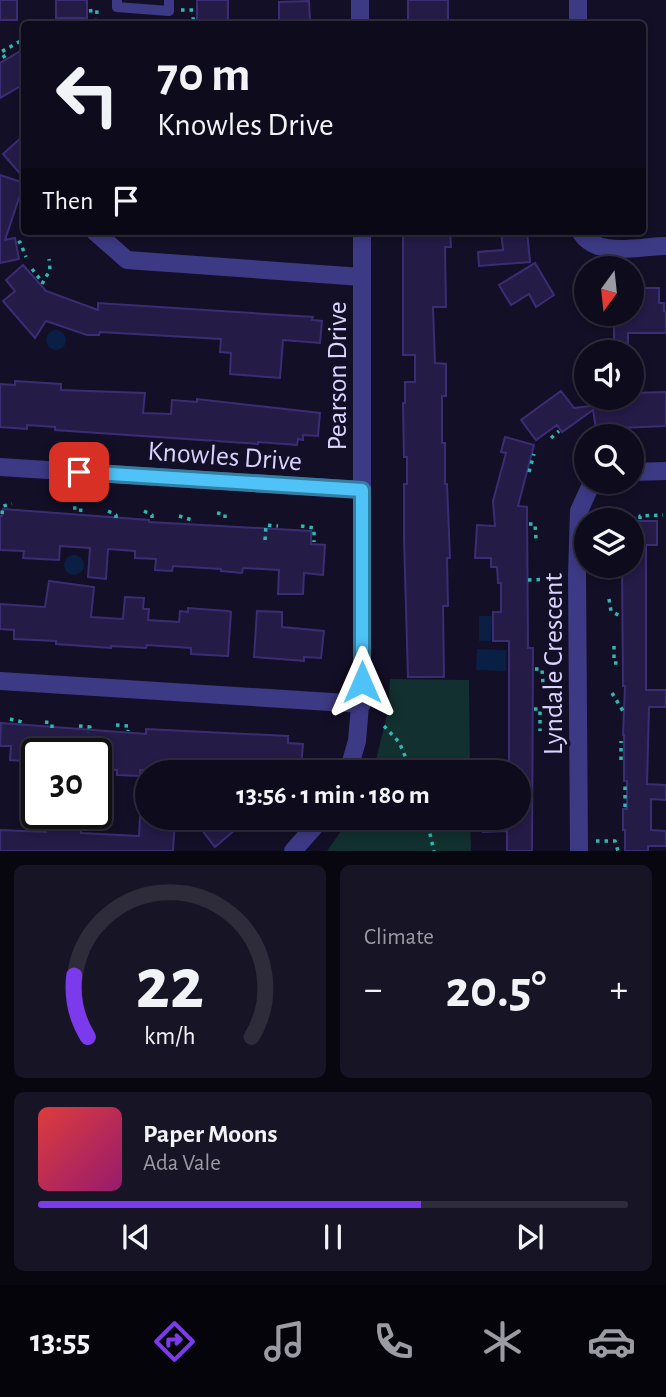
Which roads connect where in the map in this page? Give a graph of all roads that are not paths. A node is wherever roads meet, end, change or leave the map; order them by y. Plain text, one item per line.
1 (117, 0) edge
2 (169, 0) edge
3 (360, 0) edge
4 (578, 0) edge
5 (360, 21) edge
6 (578, 21) edge
7 (99, 235) edge
8 (362, 235) edge
9 (583, 235) edge
10 (666, 246) edge
11 (362, 277) junction
12 (0, 467) edge
13 (666, 471) edge
14 (644, 472) edge
15 (362, 490) junction
16 (587, 494) edge
17 (0, 681) edge
18 (362, 704) junction
19 (351, 760) edge
20 (312, 830) edge
21 (586, 846) edge
22 (293, 851) edge

1 - 2 lane
3 - 5 street
4 - 6 street
7 - 11 street
8 - 11 street, Pearson Drive
9 - 10 street
11 - 15 street, Pearson Drive
12 - 15 street, Knowles Drive
13 - 14 street
15 - 18 street, Pearson Drive
16 - 21 street, Lyndale Crescent
17 - 18 street
18 - 19 street, Pearson Drive
20 - 22 street

